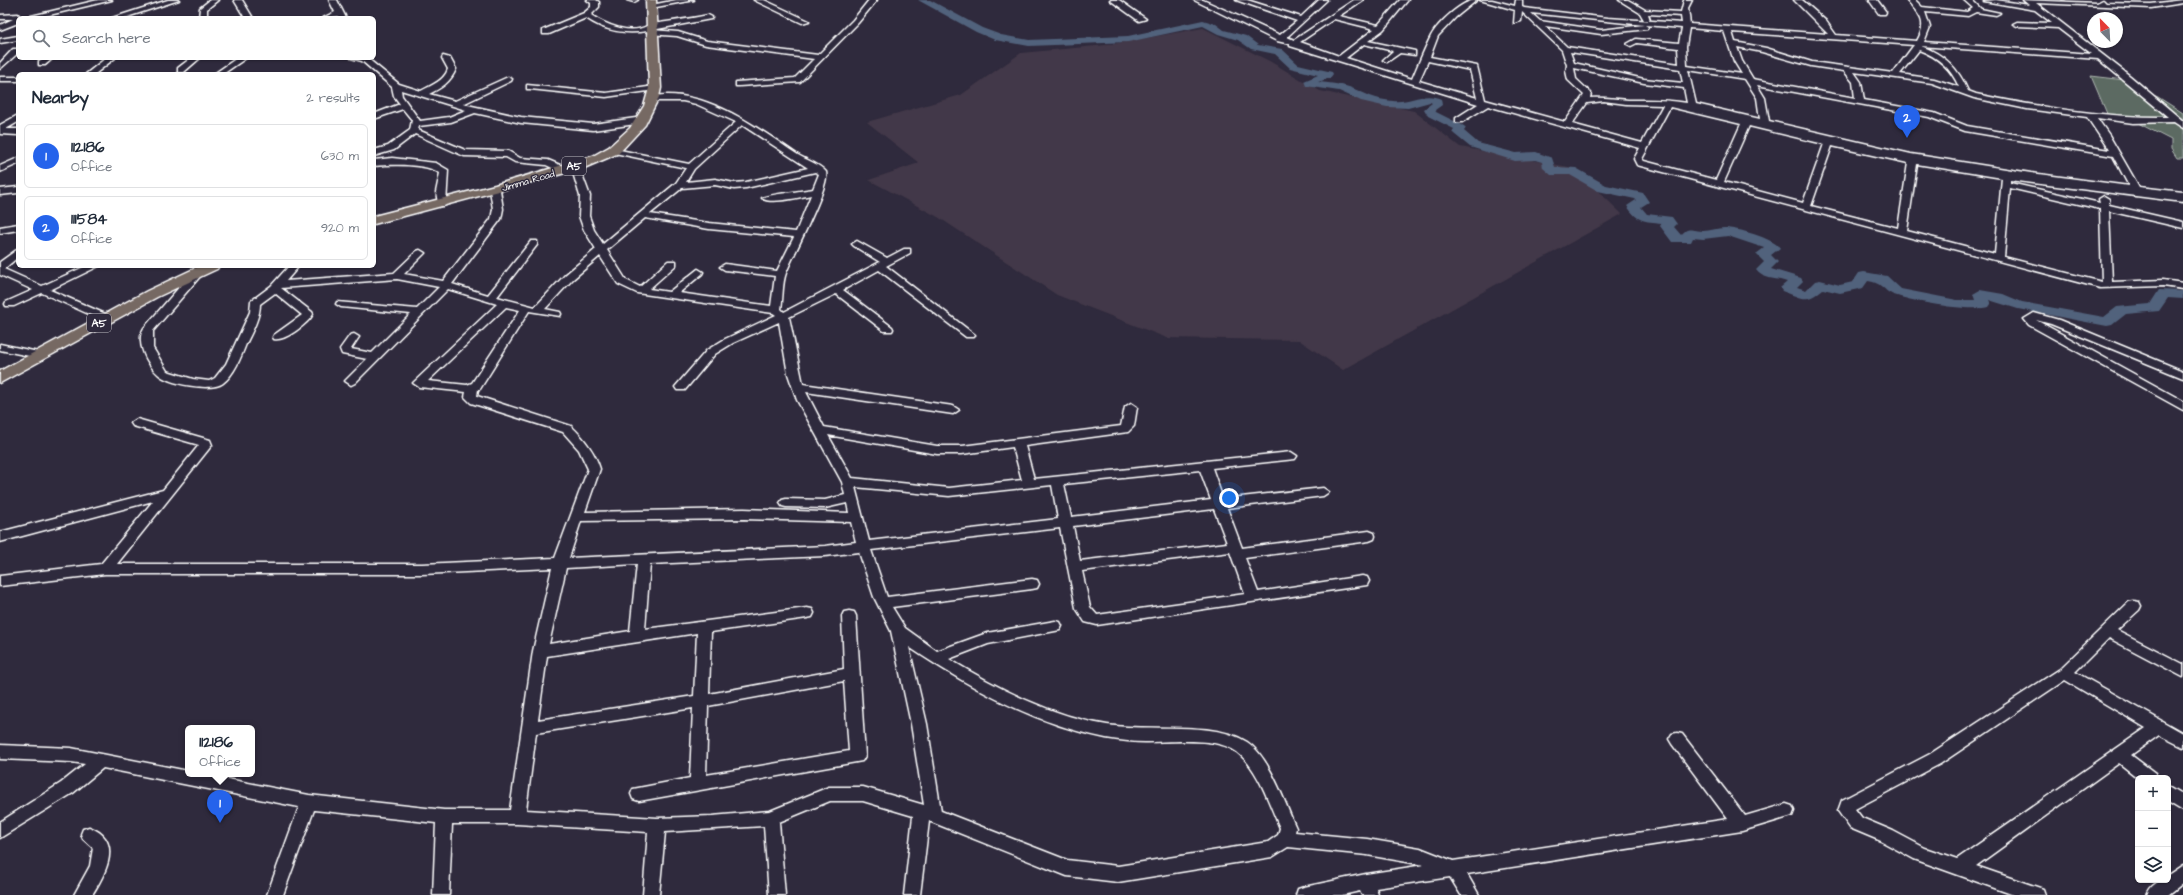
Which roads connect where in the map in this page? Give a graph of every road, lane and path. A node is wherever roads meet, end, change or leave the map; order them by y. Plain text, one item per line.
1 (108, 0) edge
2 (174, 0) edge
3 (214, 0) edge
4 (238, 0) edge
5 (333, 0) edge
6 (591, 0) edge
7 (631, 0) edge
8 (634, 0) edge
9 (690, 0) edge
10 (758, 0) edge
11 (873, 0) edge
12 (1114, 0) edge
13 (1198, 0) edge
14 (1221, 0) edge
15 (1240, 0) edge
16 (1323, 0) edge
17 (1360, 0) edge
18 (1404, 0) edge
19 (1473, 0) edge
20 (1484, 0) edge
21 (1519, 0) edge
22 (1623, 0) edge
23 (1688, 0) edge
24 (1798, 0) edge
25 (1873, 0) edge
26 (1911, 0) edge
27 (1968, 0) edge
28 (2028, 0) edge
29 (2106, 0) edge
30 (1988, 1) dead end
31 (2183, 1) edge
32 (651, 3) edge
33 (2098, 5) junction
34 (1211, 7) junction
35 (2037, 8) junction
36 (1522, 9) junction
37 (1919, 9) junction
38 (1975, 10) junction
39 (1643, 12) junction
40 (1882, 12) dead end
41 (1996, 13) dead end
42 (1685, 14) junction
43 (137, 15) edge
44 (587, 15) junction
45 (36, 16) edge
46 (203, 16) edge
47 (248, 16) edge
48 (340, 16) edge
49 (0, 17) edge
50 (16, 17) edge
51 (708, 17) dead end
52 (1332, 17) junction
53 (1142, 18) dead end
54 (1302, 20) junction
55 (16, 21) edge
56 (804, 21) dead end
57 (1517, 21) dead end
58 (1538, 23) junction
59 (1648, 23) junction
60 (1658, 23) junction
61 (2017, 24) dead end
62 (1686, 25) junction
63 (2062, 26) junction
64 (0, 28) edge
65 (1380, 28) junction
66 (1727, 28) junction
67 (651, 29) junction
68 (546, 32) dead end
69 (1833, 36) junction
70 (16, 38) edge
71 (1280, 39) junction
72 (0, 41) edge
73 (1363, 42) junction
74 (1293, 44) junction
75 (1631, 44) dead end
76 (1732, 44) junction
77 (1918, 45) junction
78 (1682, 46) junction
79 (1565, 49) junction
80 (1399, 50) junction
81 (16, 51) dead end
82 (1412, 53) dead end
83 (2099, 56) junction
84 (819, 57) junction
85 (446, 58) dead end
86 (1425, 58) junction
87 (1340, 59) junction
88 (108, 60) edge
89 (194, 60) edge
90 (239, 60) edge
91 (366, 60) edge
92 (1387, 60) dead end
93 (1572, 65) junction
94 (0, 67) edge
95 (1684, 69) junction
96 (1847, 69) junction
97 (181, 70) dead end
98 (93, 72) edge
99 (221, 72) edge
100 (1895, 75) junction
101 (0, 79) edge
102 (16, 79) edge
103 (508, 79) dead end
104 (1748, 79) junction
105 (1415, 82) junction
106 (739, 84) dead end
107 (396, 86) junction
108 (1688, 86) junction
109 (530, 87) dead end
110 (1965, 93) junction
111 (422, 94) junction
112 (654, 94) junction
113 (1584, 101) junction
114 (1667, 102) junction
115 (1860, 102) junction
116 (1484, 103) junction
117 (456, 104) junction
118 (405, 105) junction
119 (376, 106) edge
120 (1692, 106) junction
121 (395, 109) junction
122 (474, 110) junction
123 (2090, 115) junction
124 (376, 116) edge
125 (2177, 117) edge
126 (16, 119) edge
127 (643, 120) junction
128 (1459, 120) dead end
129 (742, 121) junction
130 (1765, 122) junction
131 (1746, 123) junction
132 (2183, 125) edge
133 (1567, 126) junction
134 (414, 128) junction
135 (0, 130) edge
136 (16, 132) edge
137 (1830, 142) junction
138 (1644, 146) junction
139 (613, 150) junction
140 (376, 152) edge
141 (1889, 154) junction
142 (2116, 154) junction
143 (1913, 161) junction
144 (16, 162) edge
145 (376, 163) edge
146 (691, 167) junction
147 (569, 168) junction
148 (815, 169) junction
149 (0, 170) edge
150 (2006, 181) junction
151 (679, 185) junction
152 (1718, 185) junction
153 (2103, 189) junction
154 (2136, 189) junction
155 (16, 190) edge
156 (495, 190) junction
157 (818, 190) junction
158 (0, 192) edge
159 (2165, 194) junction
160 (2183, 195) edge
161 (767, 198) dead end
162 (2183, 199) edge
163 (443, 203) junction
164 (2104, 207) junction
165 (1806, 208) junction
166 (641, 215) junction
167 (376, 220) edge
168 (2183, 225) edge
169 (16, 227) edge
170 (0, 230) edge
171 (1902, 233) junction
172 (800, 235) junction
173 (534, 242) dead end
174 (858, 244) dead end
175 (600, 251) junction
176 (907, 251) dead end
177 (420, 253) dead end
178 (16, 254) edge
179 (1999, 259) junction
180 (672, 263) dead end
181 (16, 264) edge
182 (883, 264) junction
183 (1, 268) edge
184 (90, 268) edge
185 (204, 268) edge
186 (292, 268) edge
187 (724, 268) dead end
188 (698, 272) dead end
189 (780, 274) junction
190 (397, 276) junction
191 (446, 286) junction
192 (2107, 286) junction
193 (2183, 286) edge
194 (276, 287) junction
195 (40, 290) junction
196 (837, 290) junction
197 (641, 291) junction
198 (671, 295) junction
199 (491, 298) junction
200 (504, 303) junction
201 (10, 304) dead end
202 (341, 304) dead end
203 (532, 309) junction
204 (418, 312) junction
205 (780, 313) junction
206 (556, 314) dead end
207 (106, 318) junction
208 (888, 329) dead end
209 (970, 335) dead end
210 (278, 337) dead end
211 (354, 337) dead end
212 (0, 347) edge
213 (39, 355) junction
214 (375, 357) junction
215 (2183, 376) edge
216 (0, 378) edge
217 (352, 381) dead end
218 (681, 387) dead end
219 (798, 387) junction
220 (472, 388) junction
221 (2183, 406) edge
222 (1131, 407) dead end
223 (953, 410) dead end
224 (137, 423) dead end
225 (820, 430) junction
226 (1018, 442) junction
227 (1292, 456) dead end
228 (1205, 467) junction
229 (1057, 481) junction
230 (848, 482) junction
231 (1029, 483) junction
232 (1323, 492) dead end
233 (167, 493) junction
234 (851, 498) junction
235 (786, 503) dead end
236 (1219, 504) junction
237 (577, 516) junction
238 (857, 518) junction
239 (1064, 522) junction
240 (1369, 536) dead end
241 (0, 537) edge
242 (864, 547) junction
243 (1235, 550) junction
244 (644, 559) junction
245 (560, 563) junction
246 (1075, 567) junction
247 (105, 569) junction
248 (0, 581) edge
249 (1362, 581) dead end
250 (1032, 584) dead end
251 (1253, 598) junction
252 (883, 602) junction
253 (2134, 606) dead end
254 (807, 613) dead end
255 (849, 616) dead end
256 (1055, 626) dead end
257 (704, 627) junction
258 (898, 631) junction
259 (2107, 631) junction
260 (637, 636) junction
261 (540, 651) junction
262 (935, 658) junction
263 (2181, 667) edge
264 (2065, 673) junction
265 (852, 674) junction
266 (702, 701) junction
267 (2159, 727) junction
268 (530, 728) junction
269 (1677, 739) dead end
270 (2183, 740) edge
271 (0, 752) edge
272 (2119, 754) junction
273 (100, 761) junction
274 (2145, 775) edge
275 (698, 783) junction
276 (639, 794) dead end
277 (2171, 795) edge
278 (309, 802) junction
279 (2183, 804) edge
280 (1786, 811) dead end
281 (928, 814) junction
282 (517, 816) junction
283 (444, 818) junction
284 (771, 818) junction
285 (1742, 824) junction
286 (657, 825) junction
287 (0, 830) edge
288 (89, 834) dead end
289 (1285, 839) junction
290 (1960, 867) junction
291 (1454, 869) junction
292 (2183, 873) edge
293 (1368, 889) edge
294 (82, 895) edge
295 (274, 895) edge
296 (441, 895) edge
297 (651, 895) edge
298 (777, 895) edge
299 (912, 895) edge
300 (1304, 895) edge
301 (1471, 895) edge
302 (2037, 895) edge
303 (2155, 895) edge

1 - 45 street
2 - 43 street
3 - 46 street
4 - 47 street
5 - 48 street
6 - 44 street
7 - 8 street
9 - 32 street
10 - 56 street
11 - 84 street
12 - 53 street
13 - 34 street
14 - 34 street
15 - 54 street
16 - 54 street
17 - 52 street
18 - 65 street
19 - 86 street
20 - 36 street
21 - 36 street
22 - 39 street
23 - 42 street
24 - 69 street
25 - 40 street
26 - 37 street
27 - 38 street
28 - 33 street
28 - 35 street
29 - 33 street
30 - 35 street
31 - 33 street
32 - 67 highway, Jimma Road / A5
34 - 71 street
35 - 63 street
36 - 57 street
36 - 58 street
36 - 59 street
37 - 38 street
37 - 77 street
38 - 41 street
39 - 42 street
39 - 59 street
42 - 62 street
44 - 67 street
44 - 68 street
49 - 50 street
51 - 67 street
52 - 65 street
52 - 74 street
54 - 71 street
55 - 64 street
58 - 60 street
58 - 79 street
59 - 60 street
60 - 62 street
61 - 63 street
62 - 66 street
62 - 78 street
63 - 83 street
65 - 73 street
66 - 69 street
66 - 76 street
67 - 84 street
67 - 112 highway, Jimma Road / A5
69 - 77 street
70 - 72 street
71 - 74 street
73 - 80 street
73 - 87 street
74 - 87 street
75 - 78 street
76 - 96 street
76 - 104 street
77 - 83 street
77 - 100 street
77 - 110 street
78 - 95 street
79 - 93 street
79 - 95 street
80 - 82 street
80 - 92 street
81 - 94 street
83 - 125 street
84 - 106 street
85 - 111 street
86 - 105 street
86 - 116 street
87 - 105 street
88 - 98 street
89 - 97 street
90 - 99 street
91 - 107 street
93 - 108 street
93 - 113 street
95 - 104 street
95 - 108 street
96 - 100 street
96 - 115 street
100 - 110 street
101 - 102 street
103 - 117 street
104 - 115 street
104 - 130 street
105 - 116 street
107 - 111 street
107 - 118 street
108 - 120 street
109 - 112 street
110 - 123 street
111 - 117 street
112 - 127 highway, Jimma Road / A5
112 - 129 street
113 - 114 street
113 - 133 street
114 - 120 street
114 - 131 street
114 - 138 street
115 - 142 street
116 - 128 street
116 - 133 street
117 - 122 street
118 - 121 street
118 - 134 street
119 - 121 street
120 - 130 street
121 - 124 street
122 - 127 street
122 - 134 street
123 - 125 street
123 - 142 street
125 - 132 street
126 - 135 street
127 - 139 highway, Jimma Road / A5
129 - 146 street
129 - 148 street
130 - 141 street
131 - 137 street
131 - 152 street
133 - 138 street
134 - 140 street
134 - 147 street
135 - 136 street
137 - 141 street
137 - 165 street
138 - 152 street
139 - 146 street
139 - 147 highway, Jimma Road / A5
141 - 143 street
141 - 154 street
142 - 154 street
143 - 150 street
143 - 171 street
144 - 149 street
145 - 163 street
146 - 151 street
147 - 156 highway, Jimma Road / A5
147 - 175 street
148 - 151 street
148 - 157 street
150 - 153 street
150 - 164 street
150 - 179 street
151 - 166 street
152 - 165 street
153 - 159 street
153 - 164 street
154 - 159 street
155 - 158 street
156 - 163 highway, Jimma Road / A5
156 - 191 street
157 - 161 street
157 - 172 street
159 - 160 street
159 - 162 street
163 - 167 highway, Jimma Road / A5
164 - 168 street
164 - 192 street
165 - 171 street
166 - 172 street
166 - 175 street
169 - 170 street
171 - 179 street
172 - 189 street
173 - 199 street
174 - 182 street
175 - 197 street
175 - 203 street
176 - 182 street
177 - 190 street
178 - 183 street
179 - 192 street
180 - 197 street
181 - 183 street
182 - 196 street
182 - 209 street
183 - 195 street
184 - 195 street
185 - 194 street
185 - 207 highway, A5
186 - 194 street
187 - 189 street
188 - 198 street
189 - 205 street
190 - 191 street
190 - 194 street
191 - 199 street
191 - 204 street
192 - 193 street
194 - 210 street
195 - 201 street
195 - 207 street
196 - 205 street
196 - 208 street
197 - 198 street
198 - 205 street
199 - 200 street
200 - 203 street
200 - 220 street
202 - 204 street
203 - 206 street
203 - 220 street
204 - 214 street
205 - 218 street
205 - 219 street
207 - 213 highway, A5
211 - 214 street
212 - 213 street
213 - 216 highway, A5
214 - 217 street
215 - 221 street
219 - 223 street
219 - 225 street
220 - 237 street
222 - 226 street
224 - 233 street
225 - 226 street
225 - 230 street
226 - 231 street
227 - 228 street
228 - 229 street
228 - 236 street
229 - 231 street
229 - 239 street
230 - 231 street
230 - 234 street
232 - 236 street
233 - 241 street
233 - 247 street
234 - 235 street
234 - 238 street
236 - 239 street
236 - 243 street
237 - 238 street
237 - 245 street
238 - 242 street
239 - 242 street
239 - 246 street
240 - 243 street
242 - 244 street
242 - 252 street
243 - 246 street
243 - 251 street
244 - 245 street
244 - 260 street
245 - 247 street
245 - 261 street
246 - 251 street
247 - 248 street
249 - 251 street
250 - 252 street
252 - 258 street
253 - 259 street
254 - 257 street
255 - 265 street
256 - 262 street
257 - 260 street
257 - 266 street
258 - 262 street
258 - 281 street
259 - 263 street
259 - 264 street
260 - 261 street
261 - 268 street
262 - 289 street
264 - 267 street
264 - 290 street
265 - 266 street
265 - 275 street
266 - 268 street
266 - 275 street
267 - 270 street
267 - 272 street
268 - 282 street
269 - 285 street
271 - 273 street
272 - 274 street
272 - 290 street
273 - 278 street
273 - 287 street
275 - 276 street
277 - 279 street
278 - 283 street
278 - 295 street
280 - 285 street
281 - 284 street
281 - 289 street
281 - 299 street
282 - 283 street
282 - 286 street
283 - 296 street
284 - 286 street
284 - 298 street
285 - 291 street
286 - 297 street
288 - 294 street
289 - 291 street
290 - 302 street
291 - 293 street
291 - 301 street
292 - 303 street
293 - 300 street

